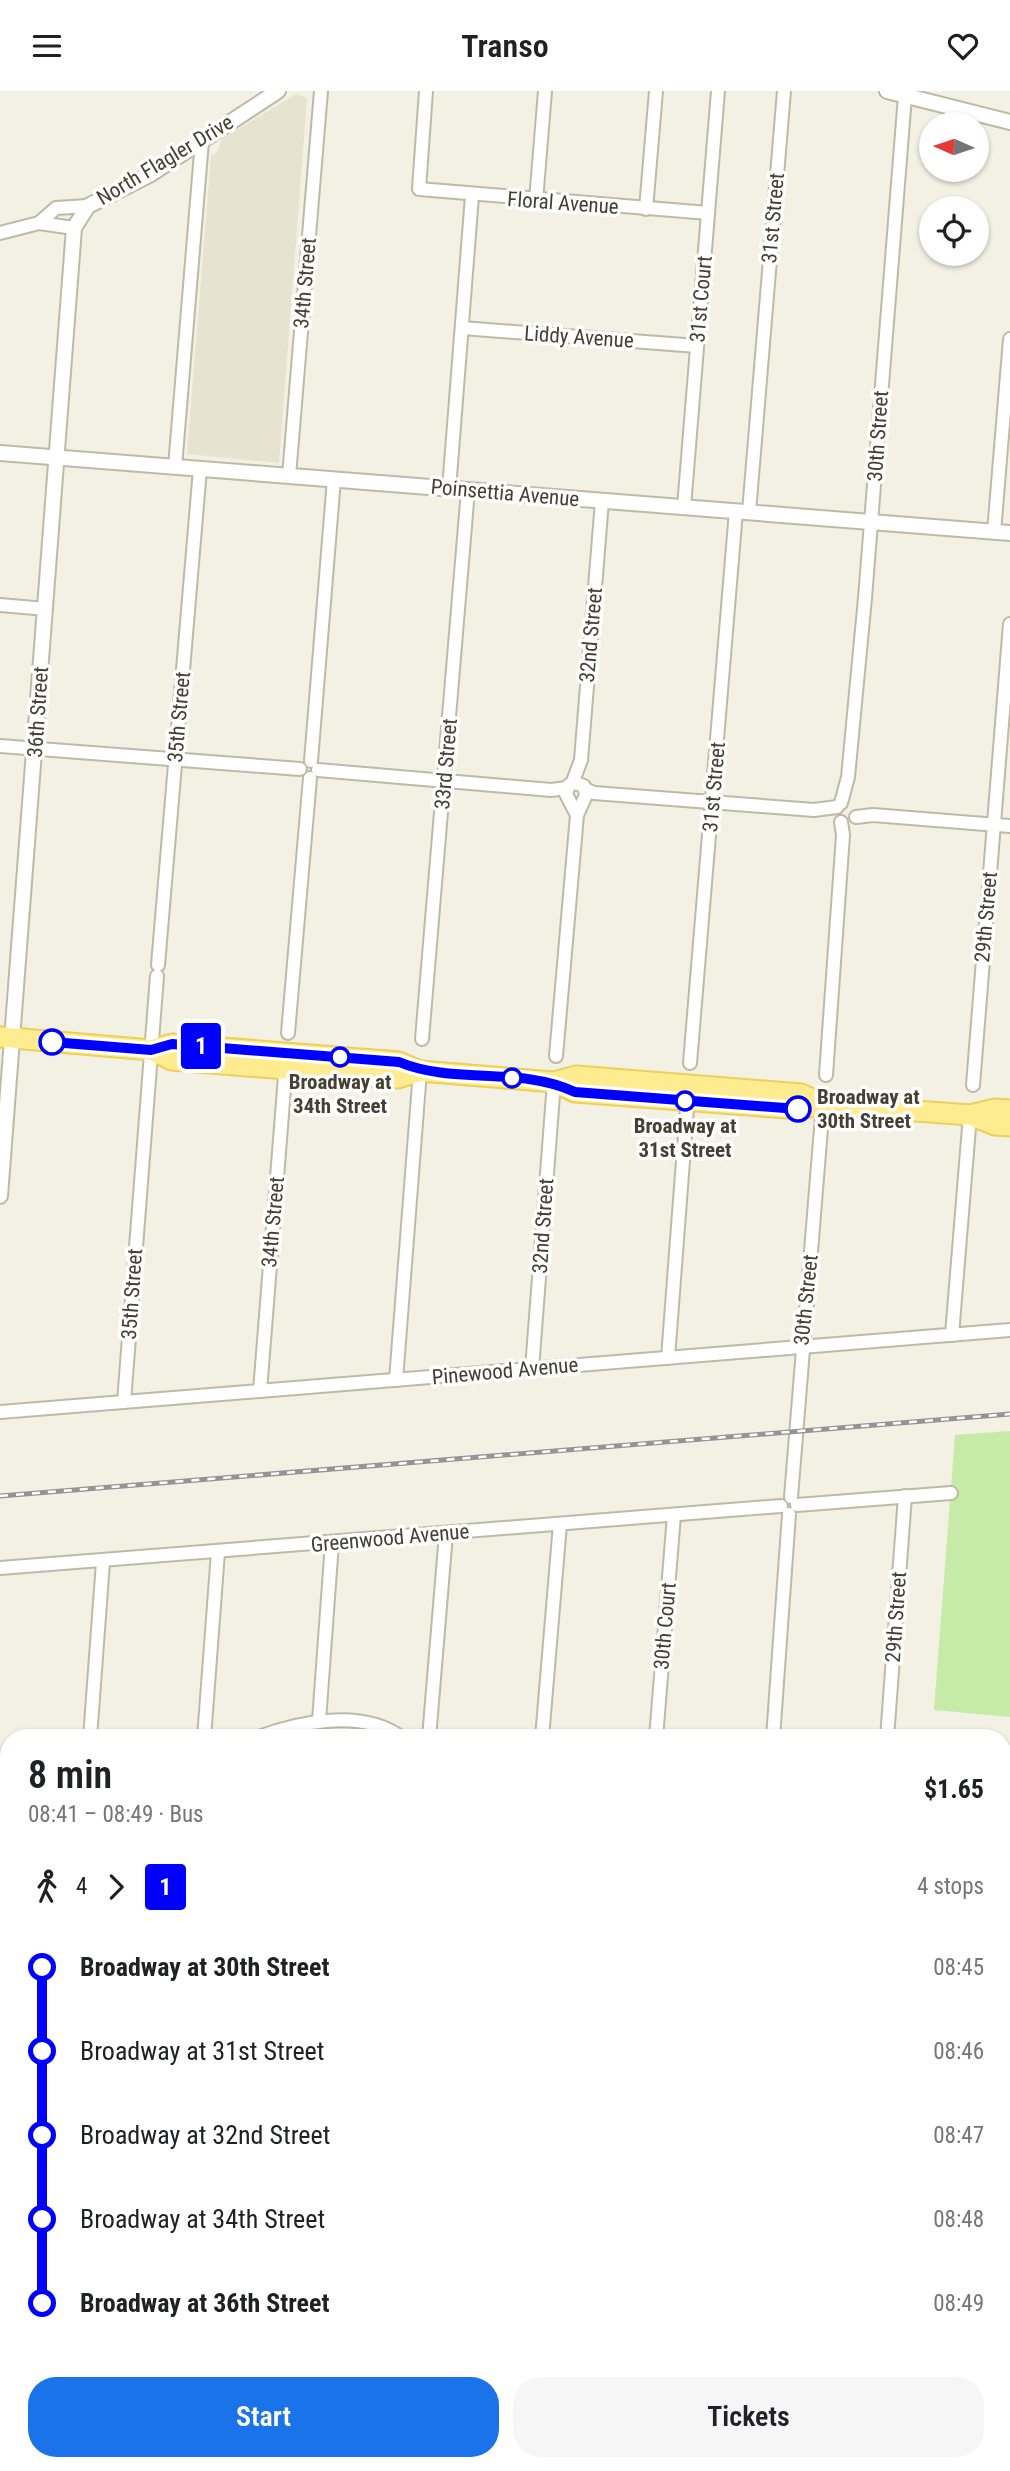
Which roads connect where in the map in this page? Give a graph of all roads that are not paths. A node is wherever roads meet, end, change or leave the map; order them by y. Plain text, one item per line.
1 (278, 91) edge
2 (321, 91) edge
3 (426, 91) edge
4 (545, 91) edge
5 (656, 91) edge
6 (719, 91) edge
7 (784, 91) edge
8 (887, 91) edge
9 (905, 96) junction
10 (1010, 122) edge
11 (202, 141) junction
12 (472, 196) junction
13 (536, 201) junction
14 (88, 206) junction
15 (646, 209) junction
16 (708, 213) junction
17 (39, 223) junction
18 (74, 228) junction
19 (0, 233) edge
20 (461, 328) junction
21 (1010, 339) edge
22 (697, 346) junction
23 (0, 453) edge
24 (58, 457) junction
25 (175, 467) junction
26 (200, 469) junction
27 (289, 476) junction
28 (334, 479) junction
29 (449, 489) junction
30 (468, 490) junction
31 (602, 501) junction
32 (684, 507) junction
33 (743, 512) junction
34 (871, 522) junction
35 (994, 532) junction
36 (1010, 533) edge
37 (0, 605) edge
38 (46, 608) junction
39 (1010, 624) edge
40 (0, 746) edge
41 (35, 748) junction
42 (176, 760) junction
43 (313, 770) junction
44 (444, 781) junction
45 (578, 793) junction
46 (713, 802) junction
47 (846, 815) junction
48 (994, 825) junction
49 (1010, 826) edge
50 (288, 1033) dead end
51 (6, 1038) edge
52 (422, 1039) dead end
53 (151, 1050) junction
54 (556, 1056) dead end
55 (286, 1061) junction
56 (690, 1063) dead end
57 (420, 1071) junction
58 (825, 1075) dead end
59 (554, 1082) junction
60 (973, 1085) dead end
61 (688, 1093) junction
62 (823, 1104) junction
63 (1010, 1110) edge
64 (970, 1115) junction
65 (1010, 1126) edge
66 (0, 1196) edge
67 (1010, 1330) edge
68 (952, 1335) junction
69 (801, 1347) junction
70 (668, 1358) junction
71 (532, 1369) junction
72 (396, 1380) junction
73 (260, 1391) junction
74 (124, 1402) junction
75 (0, 1412) edge
76 (951, 1493) dead end
77 (905, 1496) junction
78 (789, 1505) junction
79 (674, 1515) junction
80 (560, 1524) junction
81 (446, 1534) junction
82 (332, 1543) junction
83 (218, 1552) junction
84 (103, 1562) junction
85 (0, 1568) edge
86 (319, 1721) junction
87 (91, 1729) edge
88 (205, 1729) edge
89 (280, 1729) edge
90 (385, 1729) edge
91 (430, 1729) edge
92 (543, 1729) edge
93 (657, 1729) edge
94 (774, 1729) edge
95 (888, 1729) edge

1 - 11 street, North Flagler Drive
2 - 27 street, 34th Street
3 - 12 street, Floral Avenue
4 - 13 street
5 - 15 street
6 - 16 street, 31st Court
7 - 33 street, 31st Street
8 - 9 street
9 - 10 street
9 - 34 street, 30th Street
11 - 14 street, North Flagler Drive
11 - 25 street
12 - 13 street, Floral Avenue
12 - 20 street
13 - 15 street, Floral Avenue
14 - 17 street, North Flagler Drive
14 - 18 street, North Flagler Drive
15 - 16 street, Floral Avenue
16 - 22 street, 31st Court
17 - 18 street, North Flagler Drive
17 - 19 street, North Flagler Drive
18 - 24 street, 36th Street
20 - 22 street, Liddy Avenue
20 - 29 street
21 - 35 street
22 - 32 street, 31st Court
23 - 24 street, Poinsettia Avenue
24 - 25 street, Poinsettia Avenue
24 - 38 street, 36th Street
25 - 26 street, Poinsettia Avenue
26 - 27 street, Poinsettia Avenue
26 - 42 street, 35th Street
27 - 28 street, Poinsettia Avenue
28 - 29 street, Poinsettia Avenue
28 - 43 street
29 - 30 street, Poinsettia Avenue
30 - 31 street, Poinsettia Avenue
30 - 44 street, 33rd Street
31 - 32 street, Poinsettia Avenue
31 - 45 street, 32nd Street
32 - 33 street, Poinsettia Avenue
33 - 34 street, Poinsettia Avenue
33 - 46 street, 31st Street
34 - 35 street, Poinsettia Avenue
34 - 47 street, 30th Street
35 - 36 street, Poinsettia Avenue
37 - 38 street
38 - 41 street, 36th Street
39 - 48 street, 29th Street
40 - 41 street
41 - 42 street
41 - 51 street, 36th Street
42 - 43 street
42 - 53 street, 35th Street
43 - 44 street
43 - 50 street
44 - 45 street
44 - 52 street, 33rd Street
45 - 46 street
45 - 54 street, 32nd Street
46 - 47 street
46 - 56 street, 31st Street
47 - 48 street
47 - 58 street, 30th Street
48 - 49 street
48 - 60 street, 29th Street
51 - 53 main road
51 - 66 street, 36th Street
53 - 55 main road
53 - 74 street, 35th Street
55 - 57 main road
55 - 73 street, 34th Street
57 - 59 main road
57 - 72 street
59 - 61 main road
59 - 71 street, 32nd Street
61 - 62 main road
61 - 70 street
62 - 64 main road
62 - 69 street, 30th Street
63 - 64 main road
64 - 65 main road
64 - 68 street
67 - 68 street, Pinewood Avenue
68 - 69 street, Pinewood Avenue
69 - 70 street, Pinewood Avenue
69 - 78 street, 30th Street
70 - 71 street, Pinewood Avenue
71 - 72 street, Pinewood Avenue
72 - 73 street, Pinewood Avenue
73 - 74 street, Pinewood Avenue
74 - 75 street, Pinewood Avenue
76 - 77 street, Greenwood Avenue
77 - 78 street, Greenwood Avenue
77 - 95 street, 29th Street
78 - 79 street, Greenwood Avenue
78 - 94 street, 30th Street
79 - 80 street, Greenwood Avenue
79 - 93 street, 30th Court
80 - 81 street, Greenwood Avenue
80 - 92 street
81 - 82 street, Greenwood Avenue
81 - 91 street
82 - 83 street, Greenwood Avenue
82 - 86 street
83 - 84 street, Greenwood Avenue
83 - 88 street
84 - 85 street, Greenwood Avenue
84 - 87 street
86 - 89 street
86 - 90 street

